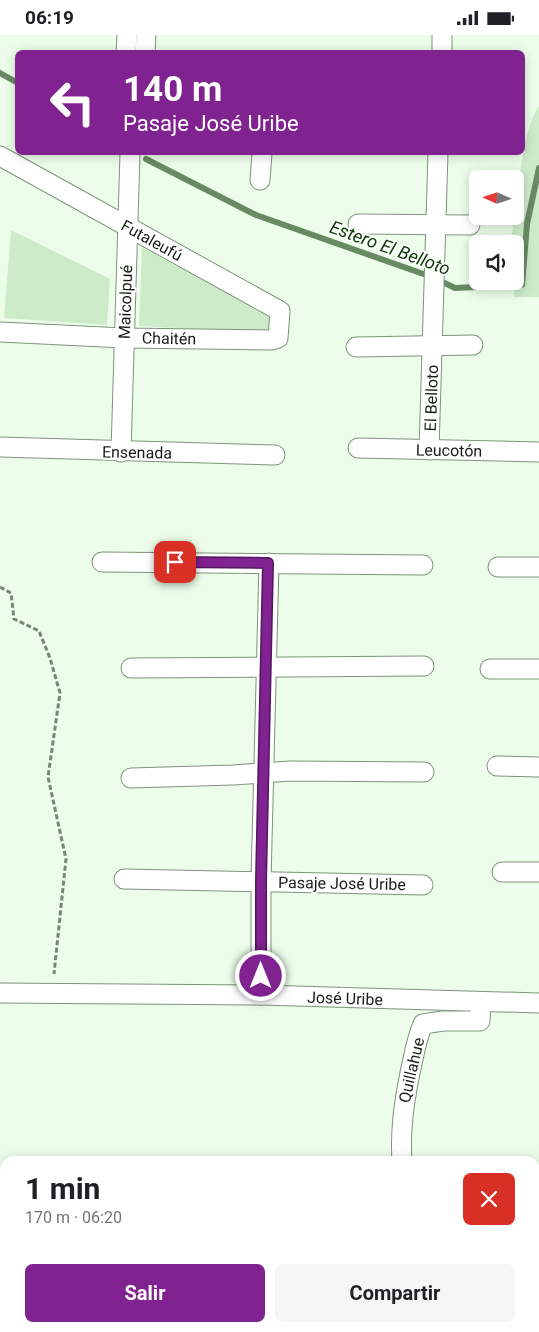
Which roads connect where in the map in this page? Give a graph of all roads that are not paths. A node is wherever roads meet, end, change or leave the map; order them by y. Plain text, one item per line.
1 (127, 35) edge
2 (146, 35) edge
3 (442, 35) edge
4 (126, 50) edge
5 (144, 50) edge
6 (442, 50) edge
7 (130, 155) edge
8 (262, 155) edge
9 (438, 155) edge
10 (0, 156) edge
11 (0, 163) edge
12 (260, 180) dead end
13 (358, 224) dead end
14 (434, 225) junction
15 (469, 225) edge
16 (127, 226) junction
17 (0, 331) edge
18 (124, 338) junction
19 (278, 338) joint
20 (473, 345) dead end
21 (433, 346) junction
22 (356, 347) dead end
23 (0, 447) edge
24 (358, 448) dead end
25 (429, 449) junction
26 (120, 452) junction
27 (539, 452) edge
28 (275, 455) dead end
29 (102, 562) dead end
30 (268, 563) junction
31 (423, 565) dead end
32 (498, 567) dead end
33 (539, 567) edge
34 (266, 667) junction
35 (424, 667) dead end
36 (131, 668) dead end
37 (490, 669) dead end
38 (539, 669) edge
39 (497, 767) dead end
40 (539, 767) edge
41 (424, 772) dead end
42 (263, 773) junction
43 (131, 778) dead end
44 (539, 871) edge
45 (502, 872) dead end
46 (124, 879) dead end
47 (261, 881) junction
48 (423, 885) dead end
49 (0, 993) edge
50 (261, 995) junction
51 (481, 1002) junction
52 (539, 1003) edge
53 (402, 1156) edge

1 - 4 street
2 - 5 street
3 - 6 street
7 - 16 street, Maicolpué
8 - 12 street
9 - 14 street, El Belloto
10 - 11 street
10 - 16 street, Futaleufú
13 - 14 street
14 - 15 street
14 - 21 street, El Belloto
16 - 18 street, Maicolpué
16 - 19 street, Futaleufú
17 - 18 street, Chaitén
18 - 19 street, Chaitén
18 - 26 street, Maicolpué
20 - 21 street, El Belloto
21 - 22 street, El Belloto
21 - 25 street, El Belloto
23 - 26 street, Ensenada
24 - 25 street, Leucotón
25 - 27 street, Leucotón
26 - 28 street, Ensenada
29 - 30 street
30 - 31 street
30 - 34 street, Pasaje José Uribe
32 - 33 street
34 - 35 street
34 - 36 street
34 - 42 street, Pasaje José Uribe
37 - 38 street
39 - 40 street
41 - 42 street
42 - 43 street
42 - 47 street, Pasaje José Uribe
44 - 45 street
46 - 47 street, Pasaje José Uribe
47 - 48 street, Pasaje José Uribe
47 - 50 street, Pasaje José Uribe
49 - 50 street, José Uribe
50 - 51 street, José Uribe
51 - 52 street, José Uribe
51 - 53 street, Quillahue

